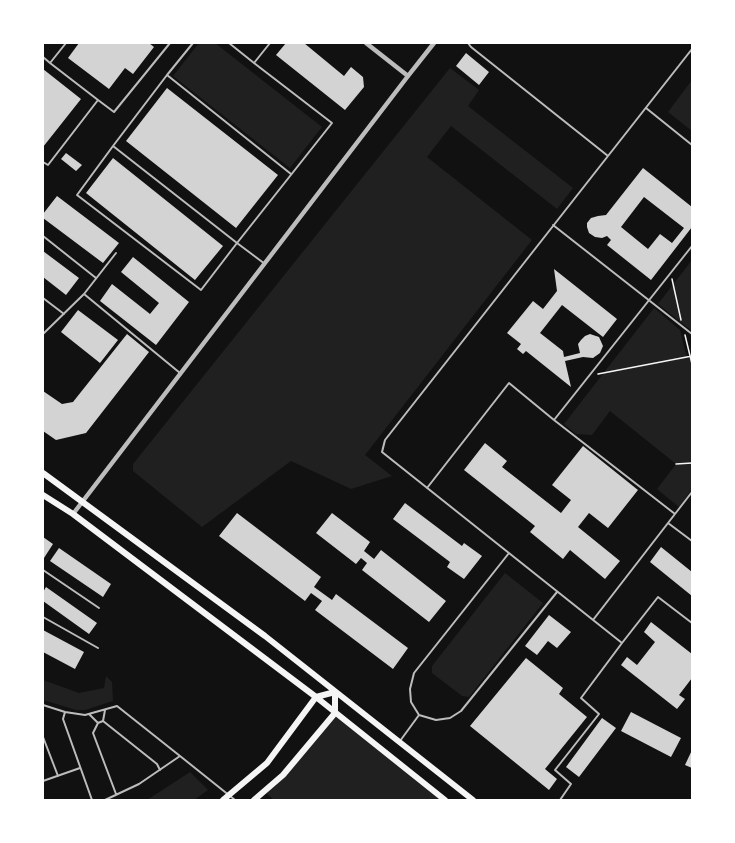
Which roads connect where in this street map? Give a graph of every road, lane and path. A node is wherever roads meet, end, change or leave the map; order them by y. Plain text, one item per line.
1 (66, 43) edge
2 (170, 43) edge
3 (193, 43) edge
4 (229, 43) edge
5 (270, 43) edge
6 (366, 43) edge
7 (434, 43) edge
8 (468, 43) edge
9 (692, 49) edge
10 (43, 57) edge
11 (50, 63) junction
12 (254, 63) junction
13 (167, 75) junction
14 (408, 76) junction
15 (98, 100) junction
16 (646, 108) junction
17 (692, 145) edge
18 (113, 146) junction
19 (608, 156) junction
20 (43, 162) edge
21 (291, 174) junction
22 (553, 226) junction
23 (43, 236) edge
24 (237, 243) junction
25 (692, 246) edge
26 (116, 253) dead end
27 (264, 264) junction
28 (671, 274) junction
29 (96, 278) junction
30 (84, 294) junction
31 (43, 298) edge
32 (650, 301) junction
33 (64, 314) junction
34 (683, 327) junction
35 (43, 334) edge
36 (692, 334) edge
37 (691, 356) edge
38 (692, 364) edge
39 (180, 374) junction
40 (590, 375) junction
41 (554, 420) junction
42 (676, 464) dead end
43 (692, 464) edge
44 (43, 473) edge
45 (427, 488) junction
46 (692, 492) edge
47 (43, 495) edge
48 (82, 502) junction
49 (73, 514) junction
50 (675, 514) junction
51 (668, 523) junction
52 (692, 541) edge
53 (509, 553) junction
54 (43, 570) edge
55 (558, 592) junction
56 (98, 608) dead end
57 (43, 617) edge
58 (593, 620) junction
59 (692, 623) edge
60 (622, 643) junction
61 (98, 648) dead end
62 (336, 692) junction
63 (316, 697) junction
64 (43, 705) edge
65 (105, 710) junction
66 (65, 712) junction
67 (335, 713) junction
68 (89, 714) junction
69 (419, 715) junction
70 (103, 721) junction
71 (98, 723) junction
72 (43, 738) edge
73 (399, 742) junction
74 (180, 756) junction
75 (80, 768) junction
76 (160, 770) junction
77 (58, 776) junction
78 (43, 781) edge
79 (116, 794) junction
80 (229, 795) junction
81 (92, 800) edge
82 (105, 800) edge
83 (223, 800) edge
84 (234, 800) edge
85 (254, 800) edge
86 (445, 800) edge
87 (473, 800) edge
88 (560, 800) edge

1 - 11 lane
2 - 15 lane
3 - 13 lane
4 - 12 lane
5 - 12 lane
6 - 14 street
7 - 14 street
8 - 19 lane
9 - 16 lane
10 - 11 lane
11 - 15 lane
12 - 21 lane
13 - 18 lane
13 - 21 lane
14 - 27 street
15 - 20 lane
16 - 17 lane
16 - 19 lane
18 - 24 lane
18 - 24 lane
19 - 22 lane
21 - 24 lane
22 - 32 lane
22 - 45 lane
23 - 29 lane
24 - 27 lane
25 - 28 lane
26 - 29 lane
27 - 39 street
28 - 32 lane
28 - 34 path
29 - 30 lane
30 - 33 lane
30 - 39 lane
31 - 33 lane
32 - 34 lane
32 - 40 lane
33 - 35 lane
34 - 36 lane
34 - 37 path
37 - 38 path
37 - 40 path
39 - 48 street
40 - 41 lane
41 - 45 lane
41 - 50 lane
42 - 43 path
44 - 48 main road
45 - 53 lane
46 - 50 lane
47 - 49 main road
48 - 49 street
48 - 62 main road
49 - 63 main road
50 - 51 lane
51 - 52 lane
51 - 58 lane
53 - 55 lane
53 - 69 lane
54 - 56 lane
55 - 58 lane
55 - 69 lane
57 - 61 lane
58 - 60 lane
59 - 60 lane
60 - 88 lane
62 - 63 main road
62 - 67 main road
62 - 73 main road
63 - 67 main road
63 - 80 main road
64 - 66 lane
65 - 68 lane
65 - 70 lane
65 - 74 lane
66 - 68 lane
66 - 75 lane
67 - 85 main road
67 - 86 main road
68 - 71 lane
69 - 73 lane
70 - 71 lane
70 - 76 lane
71 - 79 lane
72 - 77 lane
73 - 87 main road
74 - 76 lane
74 - 80 lane
75 - 77 lane
75 - 81 lane
76 - 79 lane
77 - 78 lane
79 - 82 lane
80 - 83 main road
80 - 84 lane

